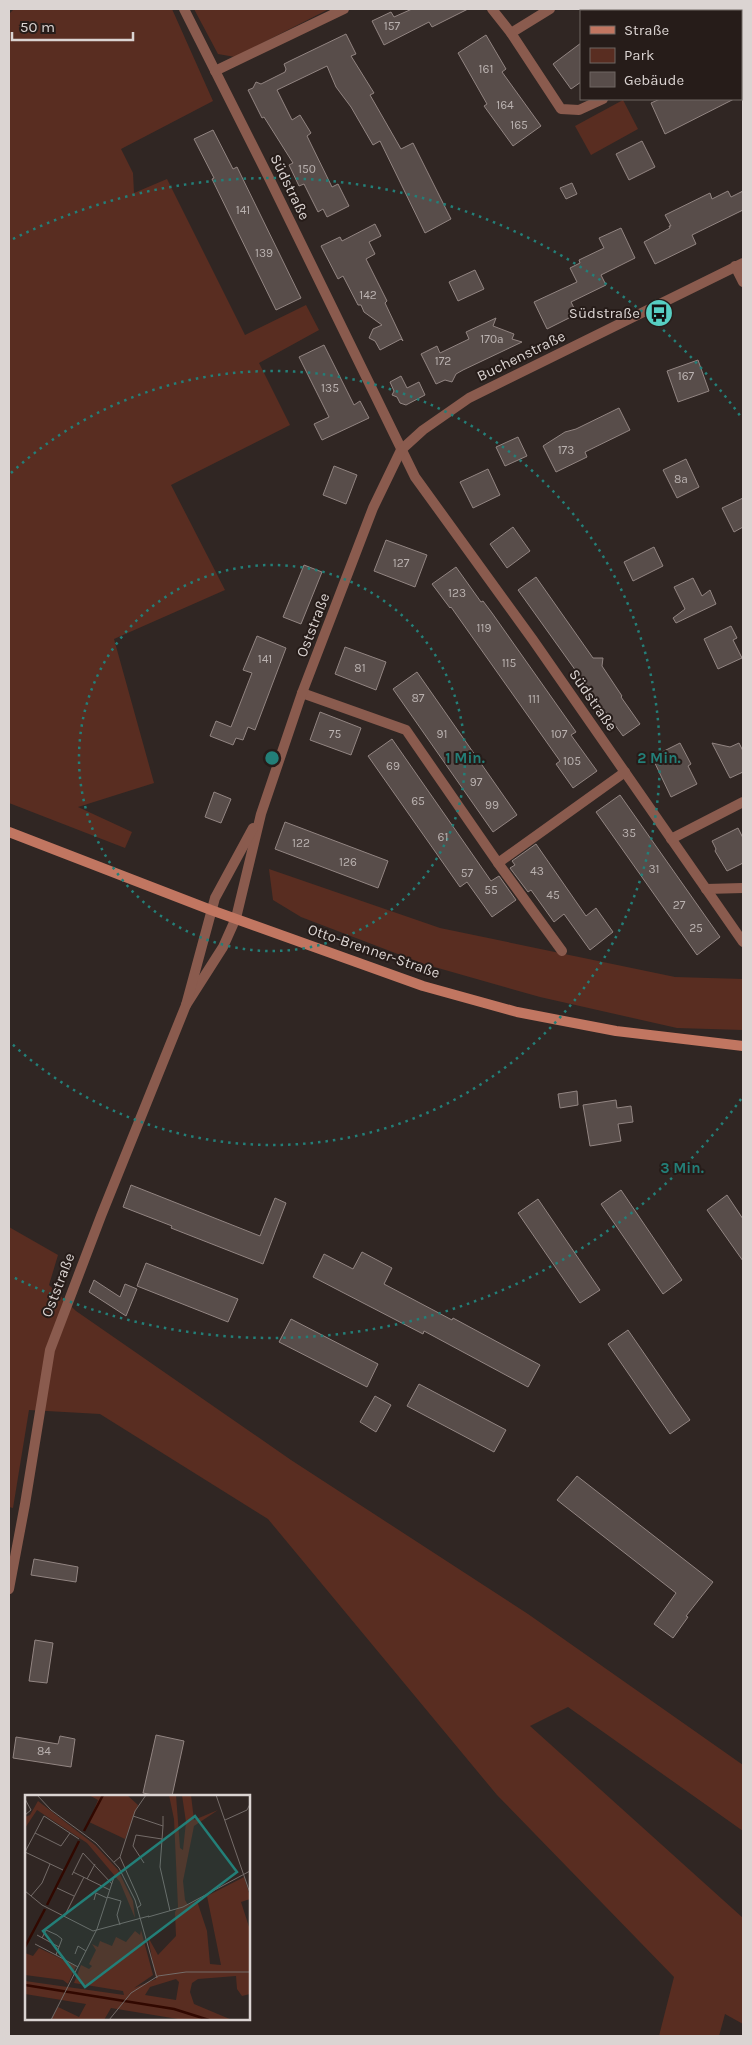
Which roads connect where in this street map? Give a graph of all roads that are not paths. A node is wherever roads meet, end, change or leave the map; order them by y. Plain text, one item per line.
1 (184, 9) edge
2 (344, 9) edge
3 (492, 9) edge
4 (550, 9) edge
5 (511, 33) junction
6 (214, 71) junction
7 (600, 100) edge
8 (739, 264) edge
9 (743, 282) edge
10 (401, 450) junction
11 (302, 693) junction
12 (625, 772) junction
13 (743, 802) edge
14 (261, 814) junction
15 (9, 832) edge
16 (671, 839) junction
17 (498, 863) junction
18 (743, 888) edge
19 (706, 889) junction
20 (211, 910) junction
21 (236, 918) junction
22 (743, 942) edge
23 (562, 951) dead end
24 (186, 1005) junction
25 (743, 1046) edge
26 (9, 1589) edge

1 - 6 street, Südstraße
2 - 6 street
3 - 5 street
4 - 5 street
5 - 7 street
6 - 10 street, Südstraße
8 - 9 street
8 - 10 street, Buchenstraße
10 - 11 street, Oststraße
10 - 12 street, Südstraße
11 - 14 street, Oststraße
11 - 17 street
12 - 16 street, Südstraße
12 - 17 street
13 - 16 street
14 - 20 street, Oststraße
14 - 21 street, Oststraße
15 - 20 main road, Otto-Brenner-Straße
16 - 19 street, Südstraße
17 - 23 street
18 - 19 street
19 - 22 street, Südstraße
20 - 21 main road, Otto-Brenner-Straße
20 - 24 street, Oststraße
21 - 24 street, Oststraße
21 - 25 main road, Otto-Brenner-Straße
24 - 26 street, Oststraße

